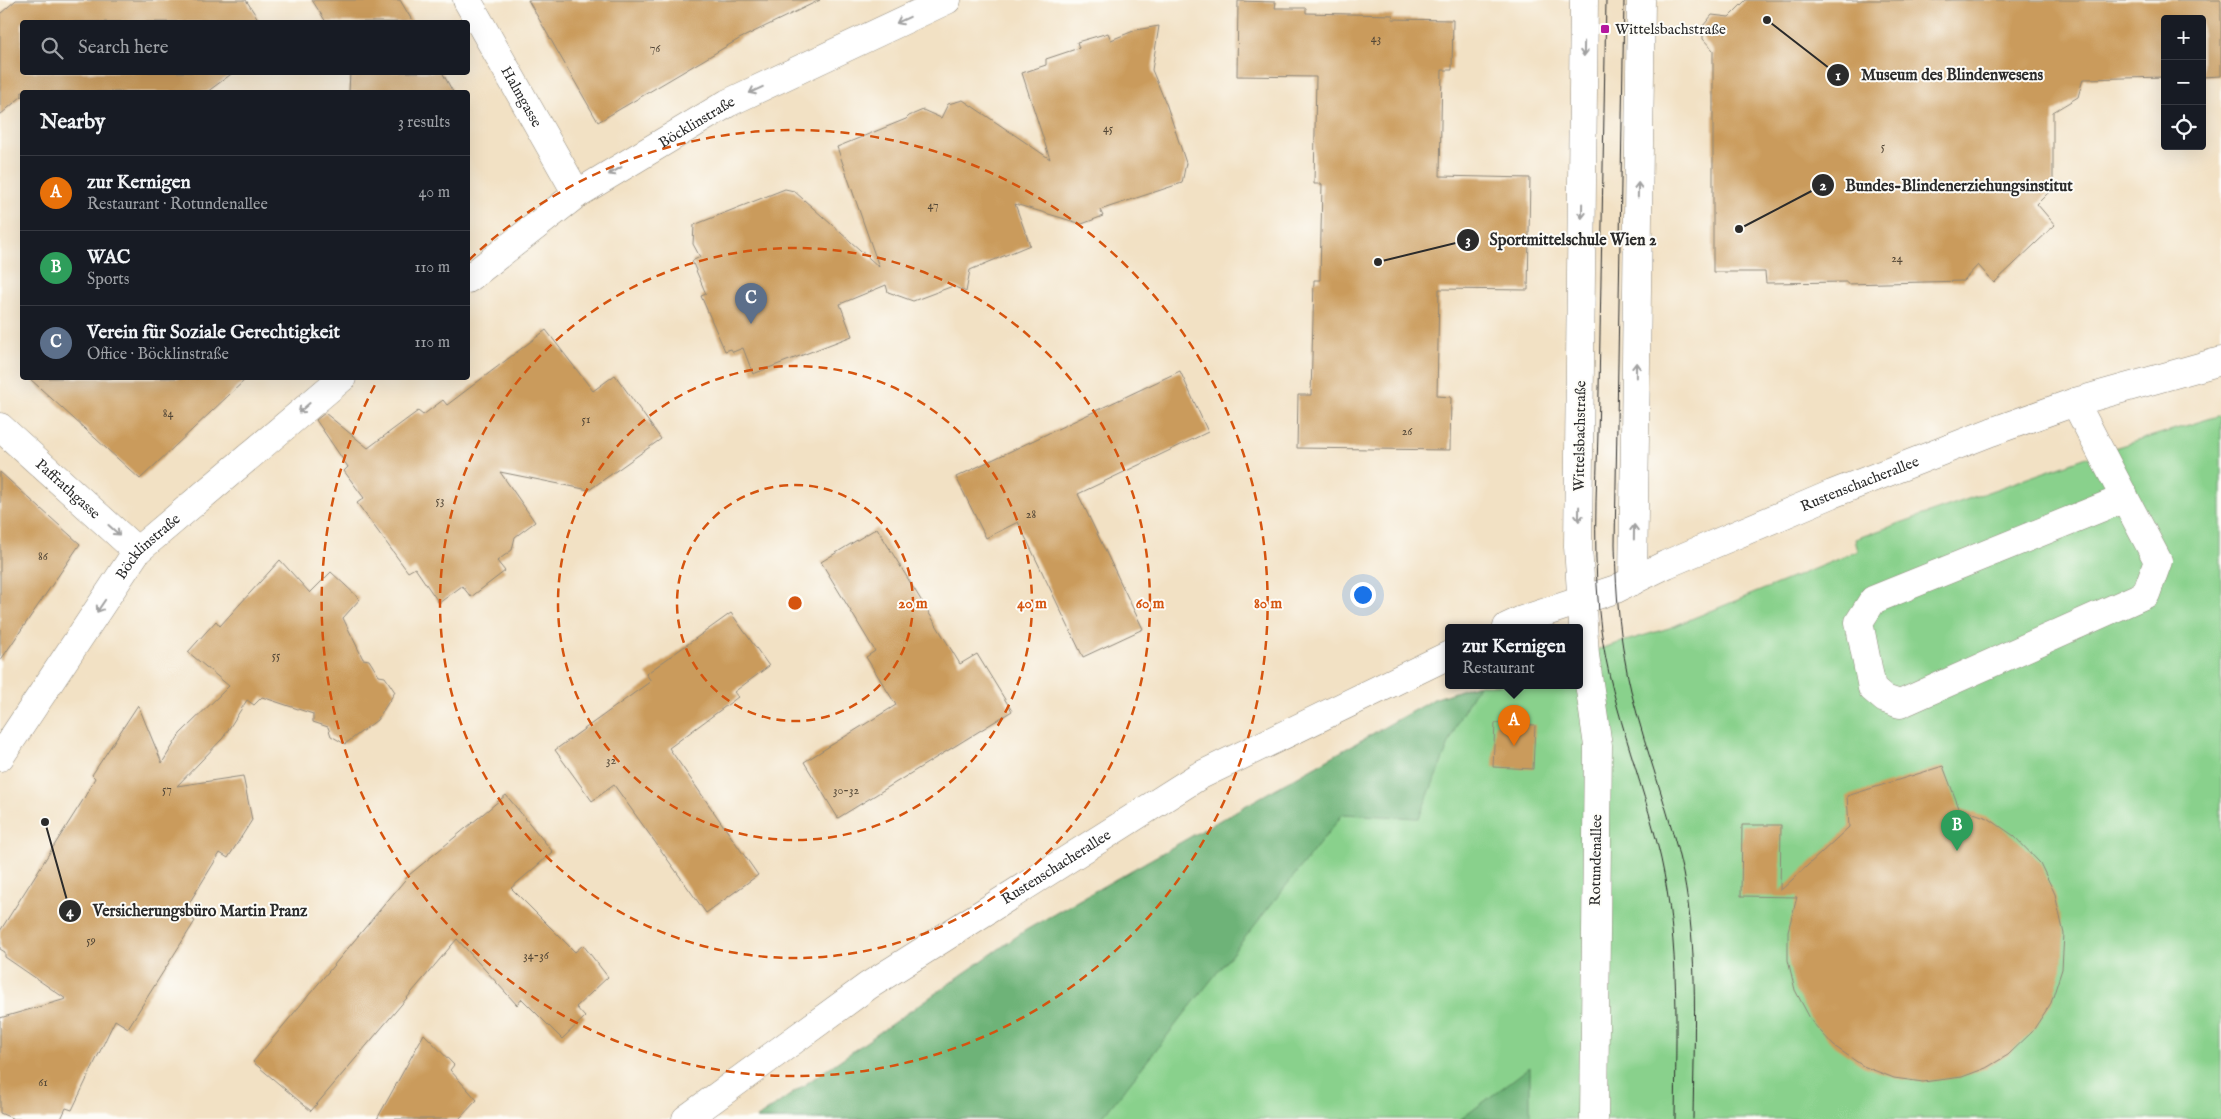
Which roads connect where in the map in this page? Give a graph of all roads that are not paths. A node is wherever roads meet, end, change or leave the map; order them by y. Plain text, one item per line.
1 (467, 0) edge
2 (944, 0) edge
3 (1584, 0) edge
4 (1641, 0) edge
5 (577, 194) junction
6 (470, 277) edge
7 (2221, 361) edge
8 (340, 380) edge
9 (2074, 402) junction
10 (0, 426) edge
11 (2125, 498) junction
12 (137, 551) junction
13 (1634, 581) junction
14 (1580, 603) junction
15 (1513, 624) edge
16 (1582, 624) edge
17 (1583, 642) edge
18 (1445, 657) edge
19 (0, 757) edge
20 (686, 1119) edge
21 (1594, 1119) edge

1 - 5 street, Halmgasse
2 -> 5 street, Böcklinstraße
3 -> 14 street, Wittelsbachstraße
13 -> 4 street
5 - 6 street, Böcklinstraße
7 - 9 street, Rustenschacherallee
8 -> 12 street, Böcklinstraße
9 - 11 street
9 - 13 street, Rustenschacherallee
10 -> 12 street, Paffrathgasse
11 - 11 street
12 -> 19 street, Böcklinstraße
13 - 14 street, Rustenschacherallee
14 - 15 street, Rustenschacherallee
14 - 16 street, Rotundenallee
17 - 21 street, Rotundenallee
18 - 20 street, Rustenschacherallee

